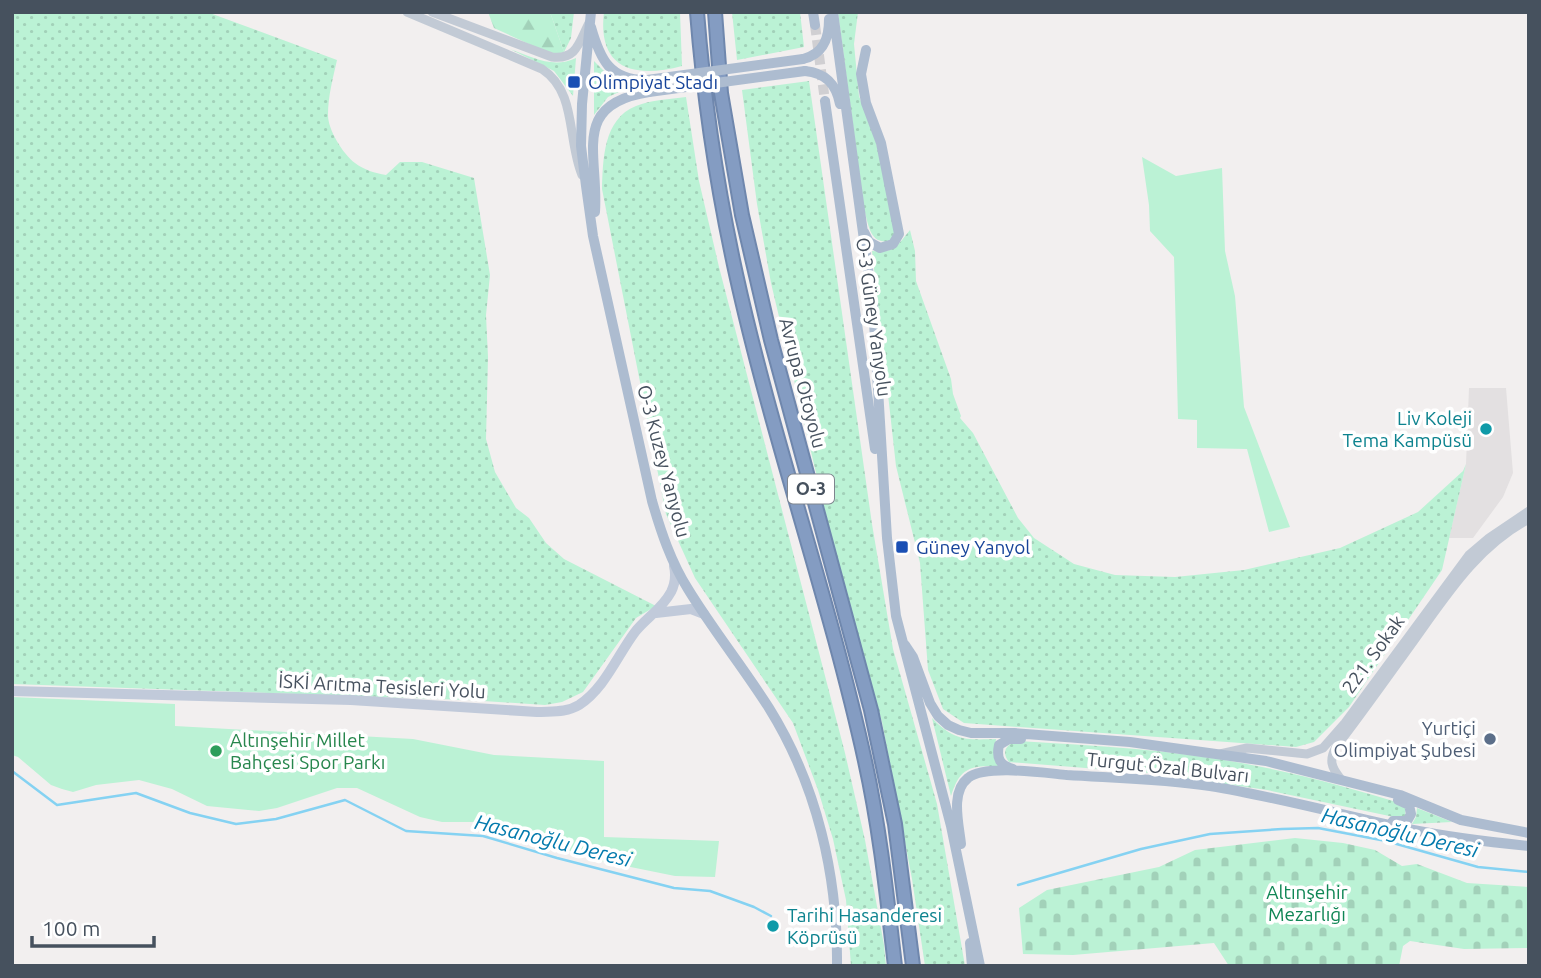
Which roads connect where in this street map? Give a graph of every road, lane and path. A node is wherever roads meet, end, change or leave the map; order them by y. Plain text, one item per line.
1 (407, 12) edge
2 (432, 12) edge
3 (697, 12) edge
4 (715, 12) edge
5 (813, 12) edge
6 (831, 12) edge
7 (590, 17) edge
8 (815, 25) tunnel mouth
9 (866, 50) dead end
10 (825, 101) tunnel mouth
11 (857, 182) junction
12 (586, 186) junction
13 (863, 230) junction
14 (593, 236) junction
15 (1529, 511) edge
16 (1529, 519) edge
17 (887, 538) junction
18 (672, 559) junction
19 (656, 613) junction
20 (704, 614) junction
21 (901, 640) junction
22 (12, 691) edge
23 (1074, 739) junction
24 (1220, 754) junction
25 (1037, 772) junction
26 (1340, 778) junction
27 (1332, 811) junction
28 (1529, 833) edge
29 (1529, 846) edge
30 (966, 901) junction
31 (837, 925) junction
32 (837, 966) edge
33 (843, 966) edge
34 (895, 966) edge
35 (913, 966) edge
36 (972, 966) edge
37 (979, 966) edge

1 - 12 street
2 - 7 street
3 - 34 highway, Avrupa Otoyolu / O-3
4 - 35 highway, Avrupa Otoyolu / O-3
5 - 8 main road
6 - 7 main road, bridge
6 - 11 main road
7 - 12 main road, O-3 Kuzey Yanyolu
9 - 13 main road
10 - 17 main road, O-3 Güney Yanyolu
11 - 13 main road
11 - 14 main road, bridge
12 - 14 main road, O-3 Kuzey Yanyolu
13 - 17 main road
14 - 18 main road, O-3 Kuzey Yanyolu
15 - 24 street, 221. Sokak
16 - 26 street, 221. Sokak
17 - 21 main road
18 - 19 main road, İSKİ Arıtma Tesisleri Yolu
18 - 20 main road, O-3 Kuzey Yanyolu
19 - 20 main road
19 - 22 main road, İSKİ Arıtma Tesisleri Yolu
20 - 31 main road, O-3 Kuzey Yanyolu
21 - 23 main road, Turgut Özal Bulvarı
21 - 30 main road
23 - 24 main road, Turgut Özal Bulvarı
23 - 25 main road
24 - 26 main road, Turgut Özal Bulvarı
25 - 27 main road, Turgut Özal Bulvarı
25 - 30 main road, Turgut Özal Bulvarı
26 - 27 main road
26 - 28 main road, Turgut Özal Bulvarı
27 - 29 main road, Turgut Özal Bulvarı
30 - 36 main road
30 - 37 main road
31 - 32 main road, O-3 Kuzey Yanyolu
31 - 33 main road

